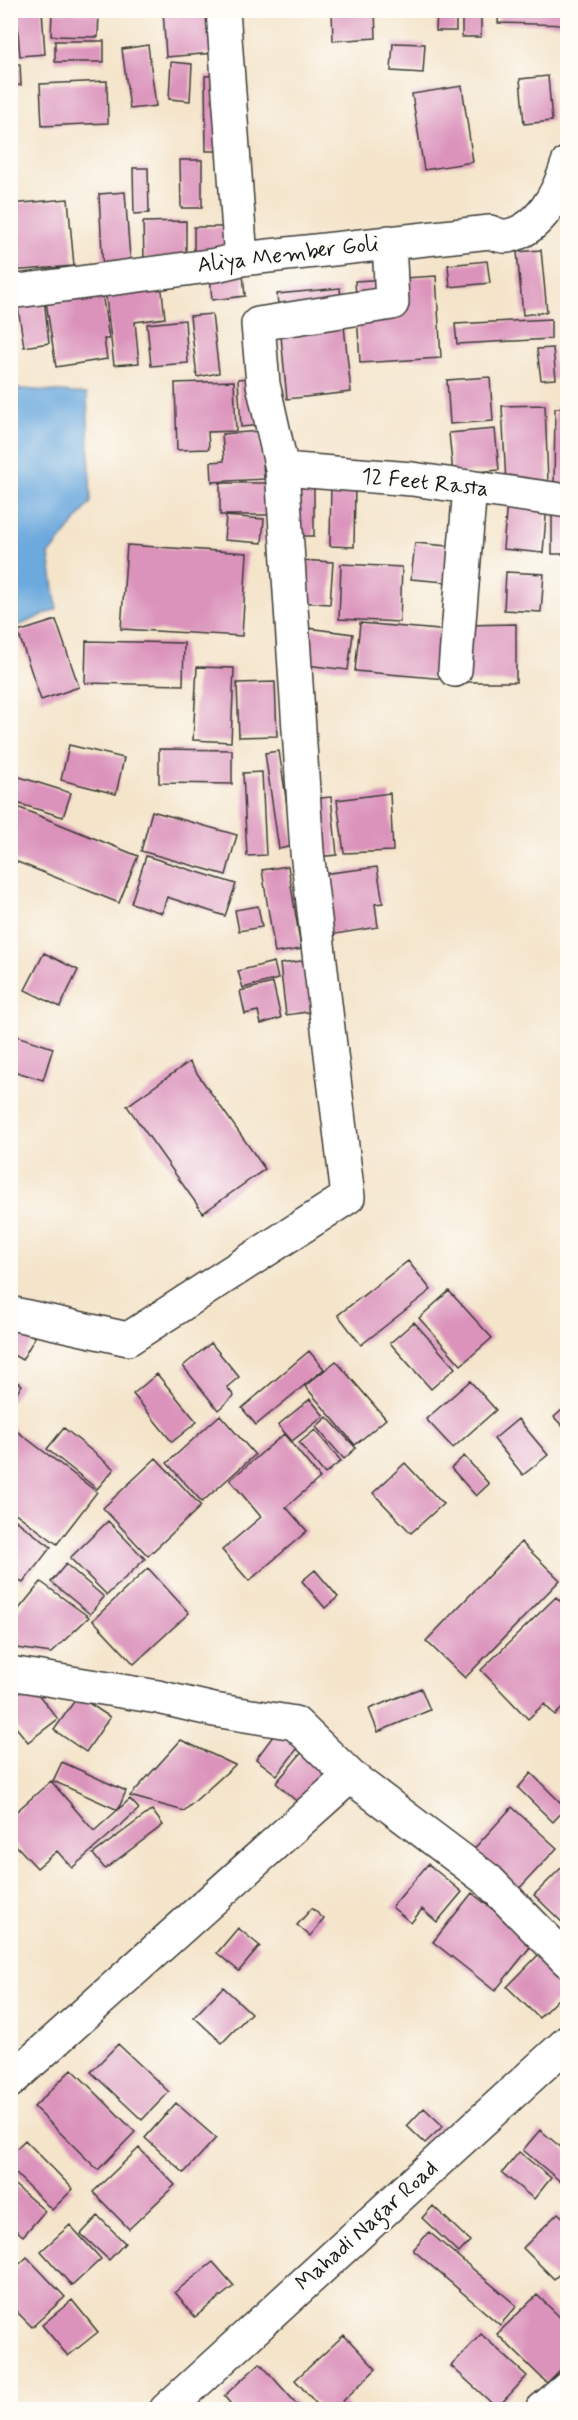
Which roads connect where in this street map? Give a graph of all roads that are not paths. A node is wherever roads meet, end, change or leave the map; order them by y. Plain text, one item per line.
1 (223, 10) edge
2 (567, 163) edge
3 (389, 242) junction
4 (241, 259) junction
5 (10, 292) edge
6 (282, 469) junction
7 (470, 487) junction
8 (567, 501) edge
9 (455, 670) dead end
10 (10, 1313) edge
11 (10, 1673) edge
12 (350, 1776) junction
13 (567, 1961) edge
14 (567, 2042) edge
15 (10, 2081) edge
16 (567, 2388) edge
17 (166, 2409) edge
18 (542, 2409) edge

1 - 4 street
2 - 3 street, Aliya Member Goli
3 - 4 street, Aliya Member Goli
3 - 6 street
4 - 5 street, Aliya Member Goli
6 - 7 street, 12 Feet Rasta
6 - 10 street
7 - 8 street, 12 Feet Rasta
7 - 9 street
11 - 12 street
12 - 13 street
12 - 15 street
14 - 17 street, Mahadi Nagar Road
16 - 18 street

